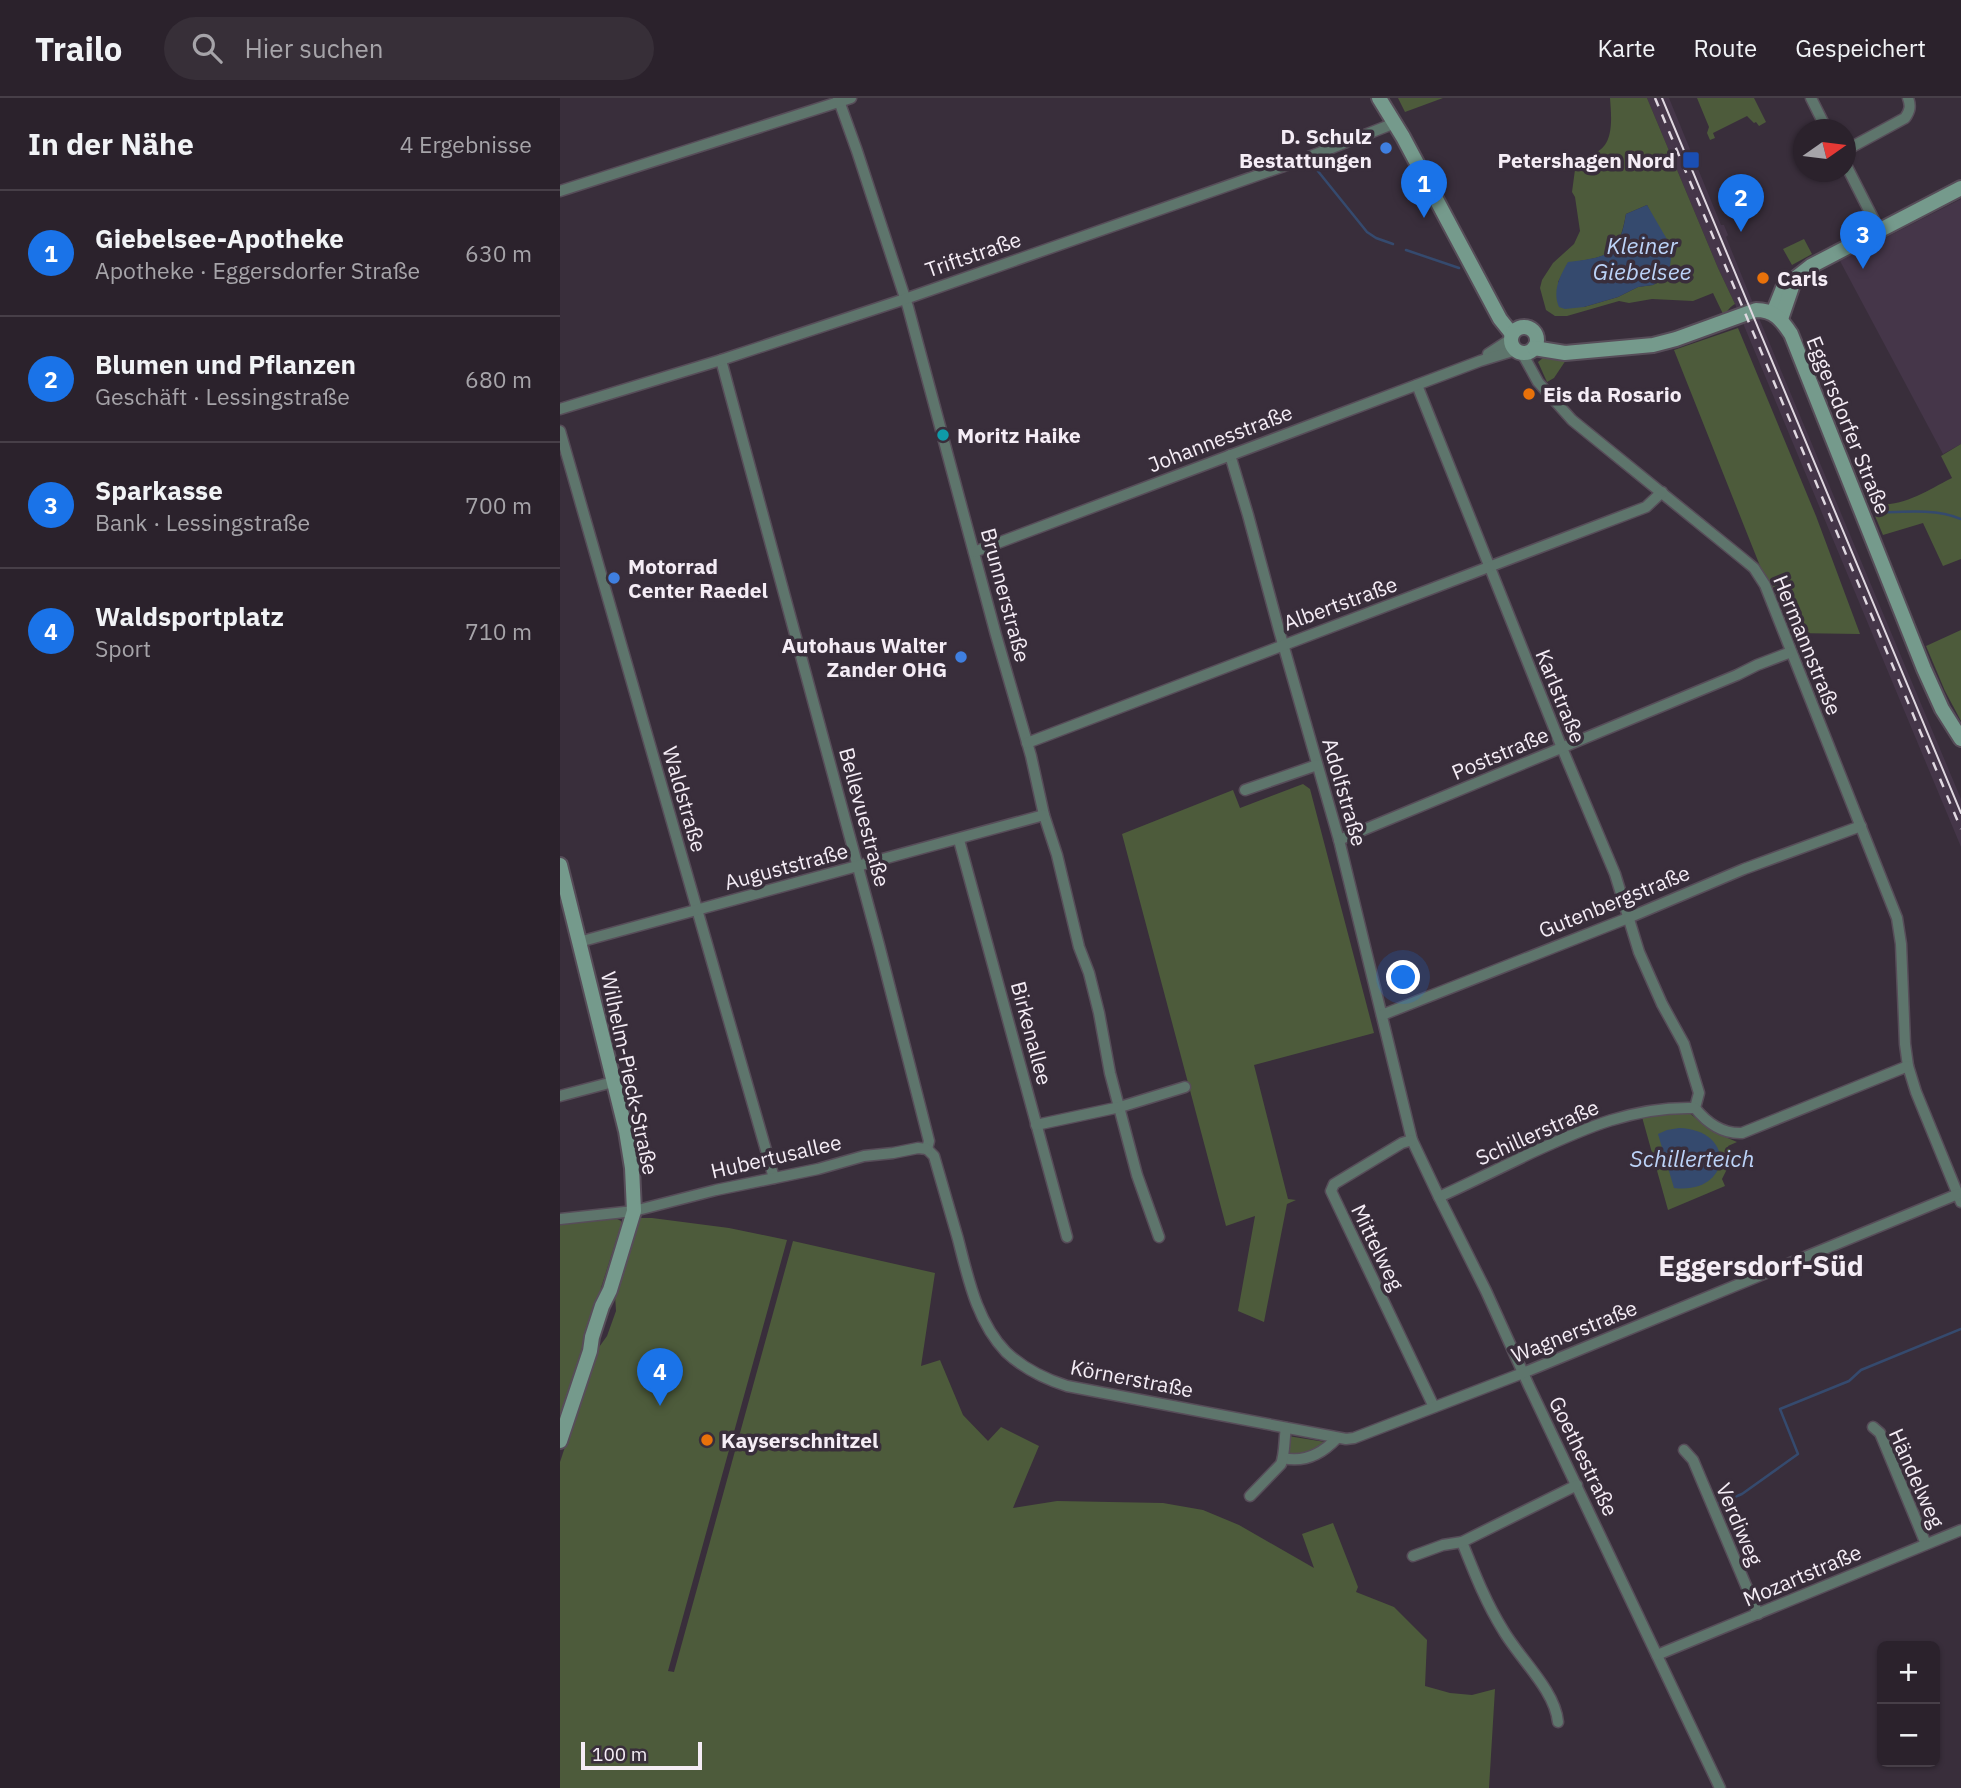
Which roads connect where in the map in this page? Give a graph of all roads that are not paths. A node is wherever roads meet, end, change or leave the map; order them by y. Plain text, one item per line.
1 (851, 98) edge
2 (1379, 98) edge
3 (1811, 98) edge
4 (1908, 98) edge
5 (838, 100) edge
6 (1822, 119) edge
7 (1395, 123) junction
8 (1856, 145) edge
9 (1855, 182) edge
10 (1961, 188) edge
11 (560, 191) edge
12 (1879, 230) junction
13 (905, 299) junction
14 (1777, 316) junction
15 (1523, 342) junction
16 (721, 360) junction
17 (1417, 385) junction
18 (560, 409) edge
19 (560, 430) edge
20 (1230, 455) junction
21 (1662, 492) junction
22 (974, 552) junction
23 (1489, 568) junction
24 (1283, 644) junction
25 (1791, 652) junction
26 (1961, 739) edge
27 (1027, 743) junction
28 (1562, 748) junction
29 (1317, 765) junction
30 (1245, 790) dead end
31 (1044, 815) junction
32 (1861, 826) junction
33 (959, 840) junction
34 (1339, 840) junction
35 (560, 865) edge
36 (858, 866) junction
37 (697, 911) junction
38 (1628, 918) junction
39 (579, 942) junction
40 (1382, 1015) junction
41 (1908, 1066) junction
42 (613, 1082) junction
43 (1185, 1087) dead end
44 (560, 1096) edge
45 (1120, 1107) junction
46 (1695, 1108) junction
47 (1037, 1125) junction
48 (1413, 1141) junction
49 (927, 1149) junction
50 (774, 1178) junction
51 (1439, 1197) junction
52 (1959, 1198) edge
53 (635, 1211) junction
54 (560, 1219) edge
55 (1067, 1237) dead end
56 (1159, 1237) dead end
57 (970, 1282) joint
58 (1523, 1373) junction
59 (1434, 1407) junction
60 (1873, 1427) dead end
61 (1286, 1428) junction
62 (1337, 1438) junction
63 (560, 1441) edge
64 (1684, 1450) dead end
65 (1283, 1458) junction
66 (1577, 1485) junction
67 (1250, 1496) dead end
68 (1961, 1530) edge
69 (1462, 1542) junction
70 (1926, 1545) junction
71 (1413, 1556) dead end
72 (1758, 1614) junction
73 (1657, 1655) junction
74 (1558, 1722) dead end
75 (1720, 1788) edge

1 - 5 street
2 - 7 street
3 - 6 street
4 - 8 street
5 - 11 street
5 - 13 street, Brunnerstraße
7 - 13 street, Triftstraße
7 - 15 street
9 - 12 street
10 - 12 street
12 - 14 street
13 - 16 street, Triftstraße
13 - 22 street, Brunnerstraße
14 - 15 street
14 - 26 street, Eggersdorfer Straße
15 - 17 street, Johannesstraße
15 - 21 street, Hermannstraße
16 - 18 street, Triftstraße
16 - 36 street, Bellevuestraße
17 - 20 street, Johannesstraße
17 - 23 street, Karlstraße
19 - 37 street, Waldstraße
20 - 22 street, Johannesstraße
20 - 24 street, Adolfstraße
21 - 23 street, Albertstraße
21 - 25 street, Hermannstraße
22 - 27 street, Brunnerstraße
23 - 24 street, Albertstraße
23 - 28 street, Karlstraße
24 - 27 street, Albertstraße
24 - 29 street, Adolfstraße
25 - 28 street, Poststraße
25 - 32 street, Hermannstraße
27 - 31 street, Brunnerstraße
28 - 34 street, Poststraße
28 - 38 street, Karlstraße
29 - 30 street
29 - 34 street, Adolfstraße
31 - 33 street, Auguststraße
31 - 45 street, Brunnerstraße
32 - 38 street, Gutenbergstraße
32 - 41 street, Hermannstraße
33 - 36 street, Auguststraße
33 - 47 street, Birkenallee
34 - 40 street, Adolfstraße
35 - 39 street, Wilhelm-Pieck-Straße
36 - 37 street, Auguststraße
36 - 49 street, Bellevuestraße
37 - 39 street, Auguststraße
37 - 50 street, Waldstraße
38 - 40 street, Gutenbergstraße
38 - 46 street, Karlstraße
39 - 42 street, Wilhelm-Pieck-Straße
40 - 48 street, Adolfstraße
41 - 46 street
41 - 52 street, Hermannstraße
42 - 44 street
42 - 53 street, Wilhelm-Pieck-Straße
43 - 45 street
45 - 47 street
45 - 56 street, Brunnerstraße
46 - 51 street, Schillerstraße
47 - 55 street, Birkenallee
48 - 51 street, Goethestraße
48 - 59 street, Mittelweg
49 - 50 street, Hubertusallee
49 - 57 street, Bellevuestraße
50 - 53 street, Hubertusallee
51 - 58 street, Goethestraße
52 - 58 street, Wagnerstraße
53 - 54 street, Hubertusallee
53 - 63 street, Wilhelm-Pieck-Straße
57 - 61 street, Körnerstraße
58 - 59 street, Wagnerstraße
58 - 66 street, Goethestraße
59 - 62 street, Wagnerstraße
60 - 70 street, Händelweg
61 - 62 street, Körnerstraße
61 - 65 street
62 - 65 street, Wagnerstraße
64 - 72 street, Verdiweg
65 - 67 street
66 - 69 street
66 - 73 street, Goethestraße
68 - 70 street, Mozartstraße
69 - 71 street
69 - 74 street
70 - 72 street, Mozartstraße
72 - 73 street, Mozartstraße
73 - 75 street, Goethestraße

